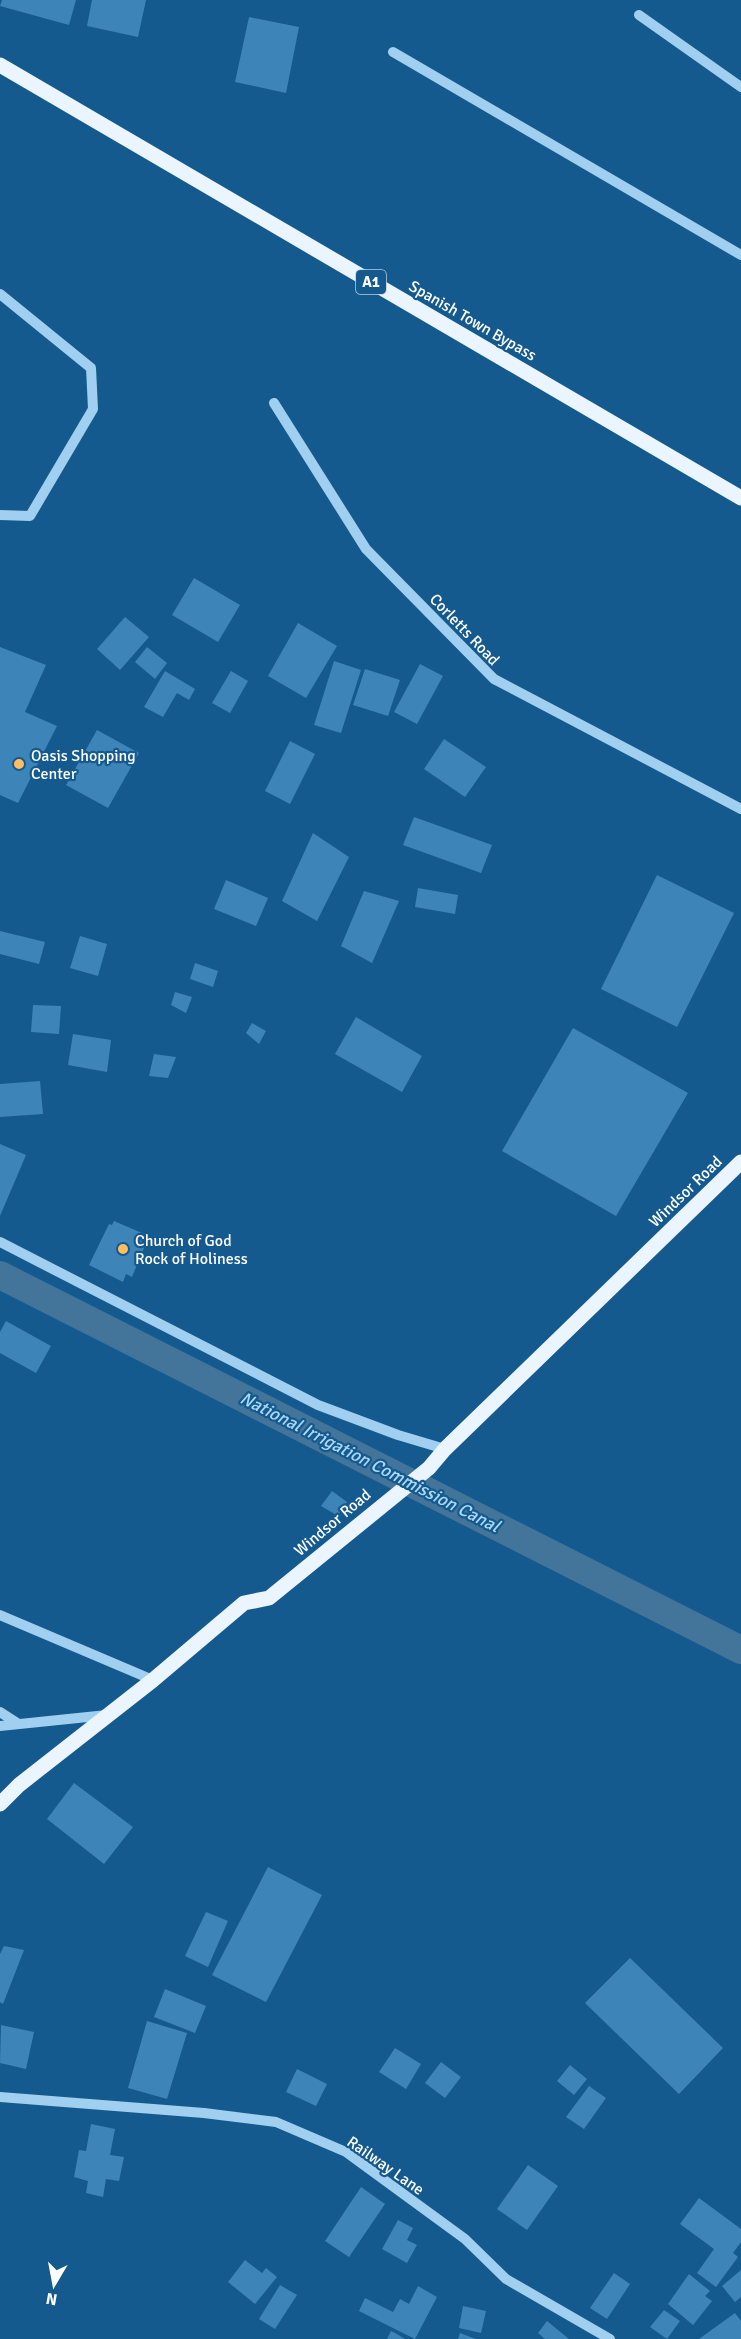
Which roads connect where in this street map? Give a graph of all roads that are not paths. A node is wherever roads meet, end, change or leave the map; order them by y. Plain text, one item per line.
1 (639, 15) dead end
2 (393, 52) dead end
3 (0, 65) edge
4 (741, 87) edge
5 (741, 255) edge
6 (0, 294) edge
7 (274, 403) dead end
8 (741, 498) edge
9 (0, 515) edge
10 (741, 809) edge
11 (741, 1162) edge
12 (0, 1242) edge
13 (445, 1449) junction
14 (0, 1615) edge
15 (153, 1680) junction
16 (0, 1712) edge
17 (108, 1715) junction
18 (17, 1723) junction
19 (0, 1726) edge
20 (0, 1804) edge
21 (0, 2097) edge
22 (610, 2339) edge

1 - 4 street
2 - 5 street
3 - 8 main road, Spanish Town Bypass / A1
6 - 9 street
7 - 10 street, Corletts Road
11 - 13 main road, Windsor Road
12 - 13 street
13 - 15 main road, Windsor Road
14 - 15 street
15 - 17 main road, Windsor Road
16 - 18 street
17 - 18 street
17 - 20 main road, Windsor Road
18 - 19 street
21 - 22 street, Railway Lane

